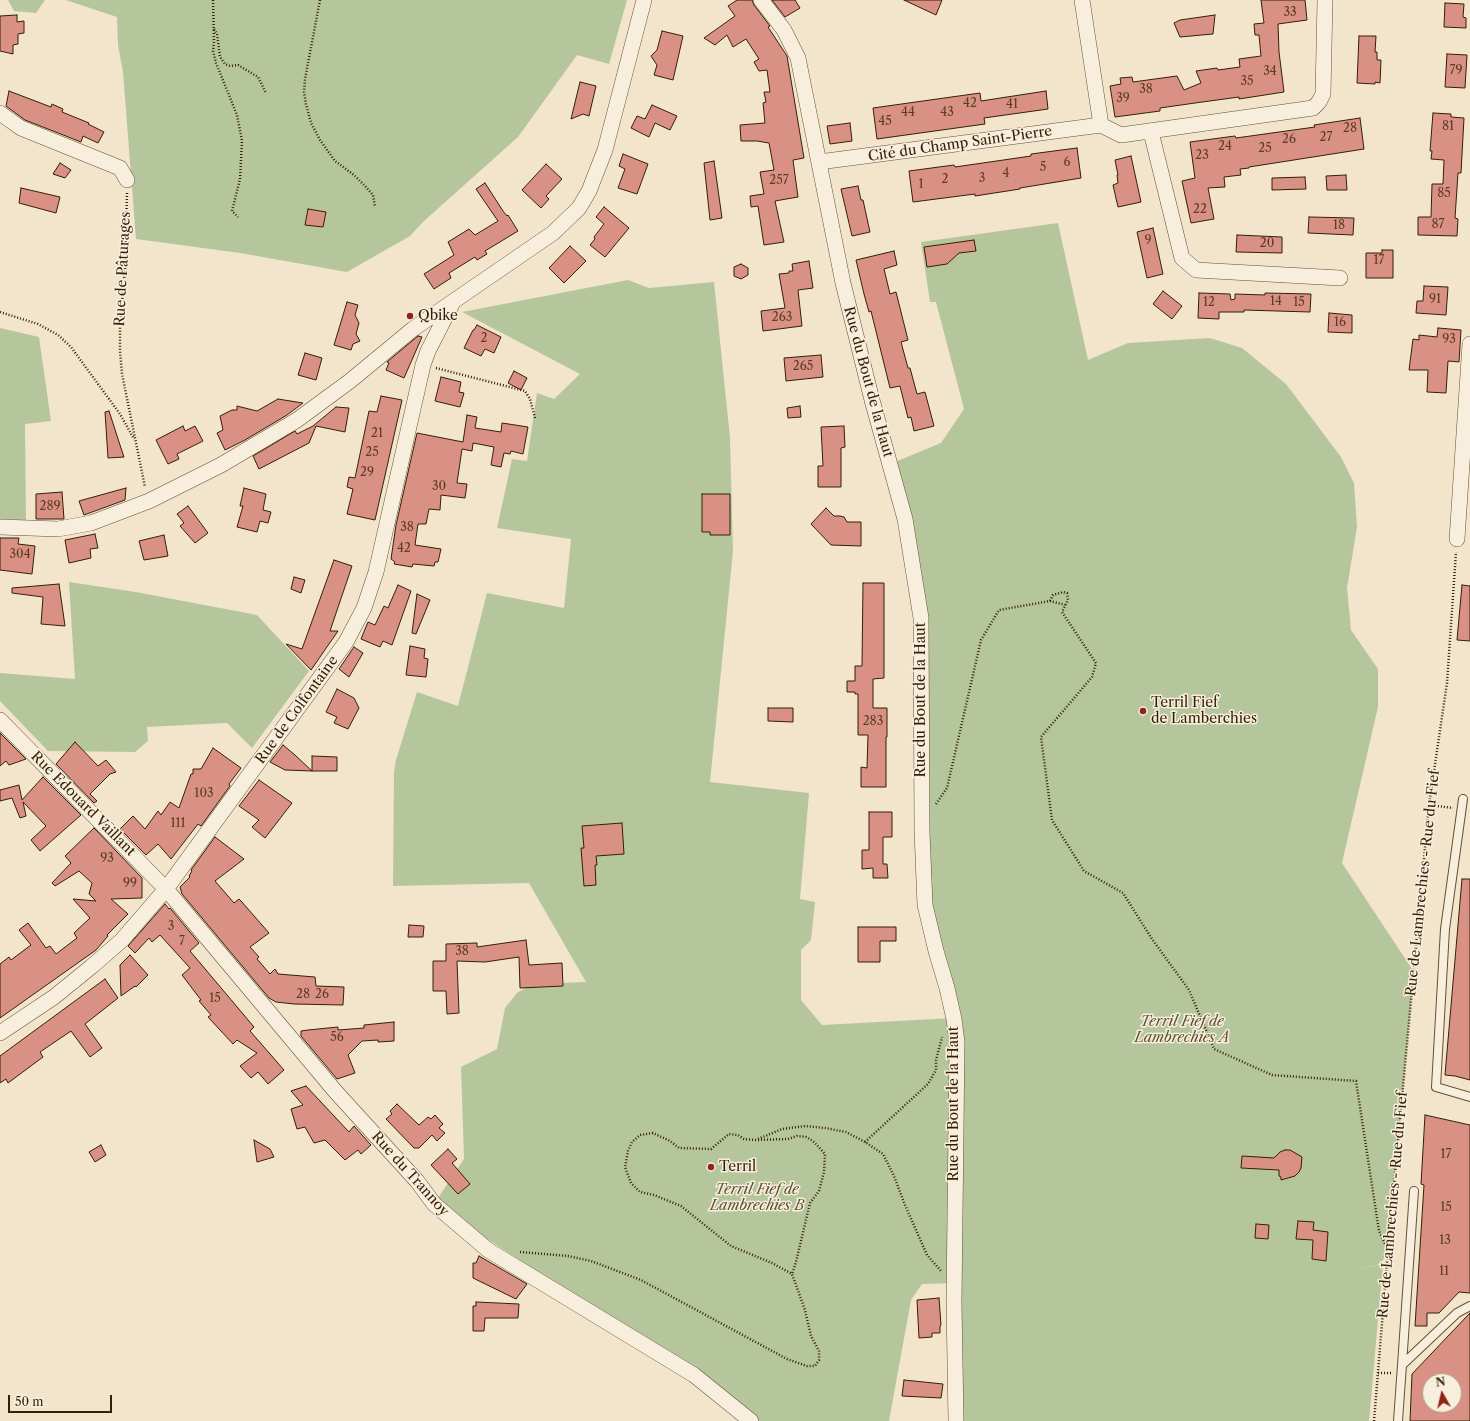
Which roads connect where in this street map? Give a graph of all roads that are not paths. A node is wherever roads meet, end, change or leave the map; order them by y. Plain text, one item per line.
1 (644, 0) edge
2 (761, 0) edge
3 (1082, 0) edge
4 (1325, 0) edge
5 (0, 113) edge
6 (1101, 125) junction
7 (1151, 132) junction
8 (819, 162) junction
9 (127, 180) road end
10 (1340, 278) dead end
11 (454, 301) junction
12 (1470, 344) edge
13 (0, 527) edge
14 (1457, 539) road end
15 (0, 720) edge
16 (1463, 799) dead end
17 (166, 888) junction
18 (0, 1033) edge
19 (1470, 1097) edge
20 (1414, 1191) dead end
21 (1470, 1306) edge
22 (1402, 1365) junction
23 (751, 1421) edge
24 (956, 1421) edge
25 (1398, 1421) edge

1 - 11 street
2 - 8 street, Rue du Bout de la Haut
3 - 6 street
4 - 7 street
5 - 9 street
6 - 7 street
6 - 8 street, Cité du Champ Saint-Pierre
7 - 10 street
8 - 24 street, Rue du Bout de la Haut
11 - 13 street
11 - 17 street, Rue de Colfontaine
12 - 14 street
15 - 17 street, Rue Edouard Vaillant
16 - 19 lane
17 - 18 street, Rue de Colfontaine
17 - 23 street, Rue du Trannoy
20 - 22 lane
21 - 22 lane
22 - 25 lane

